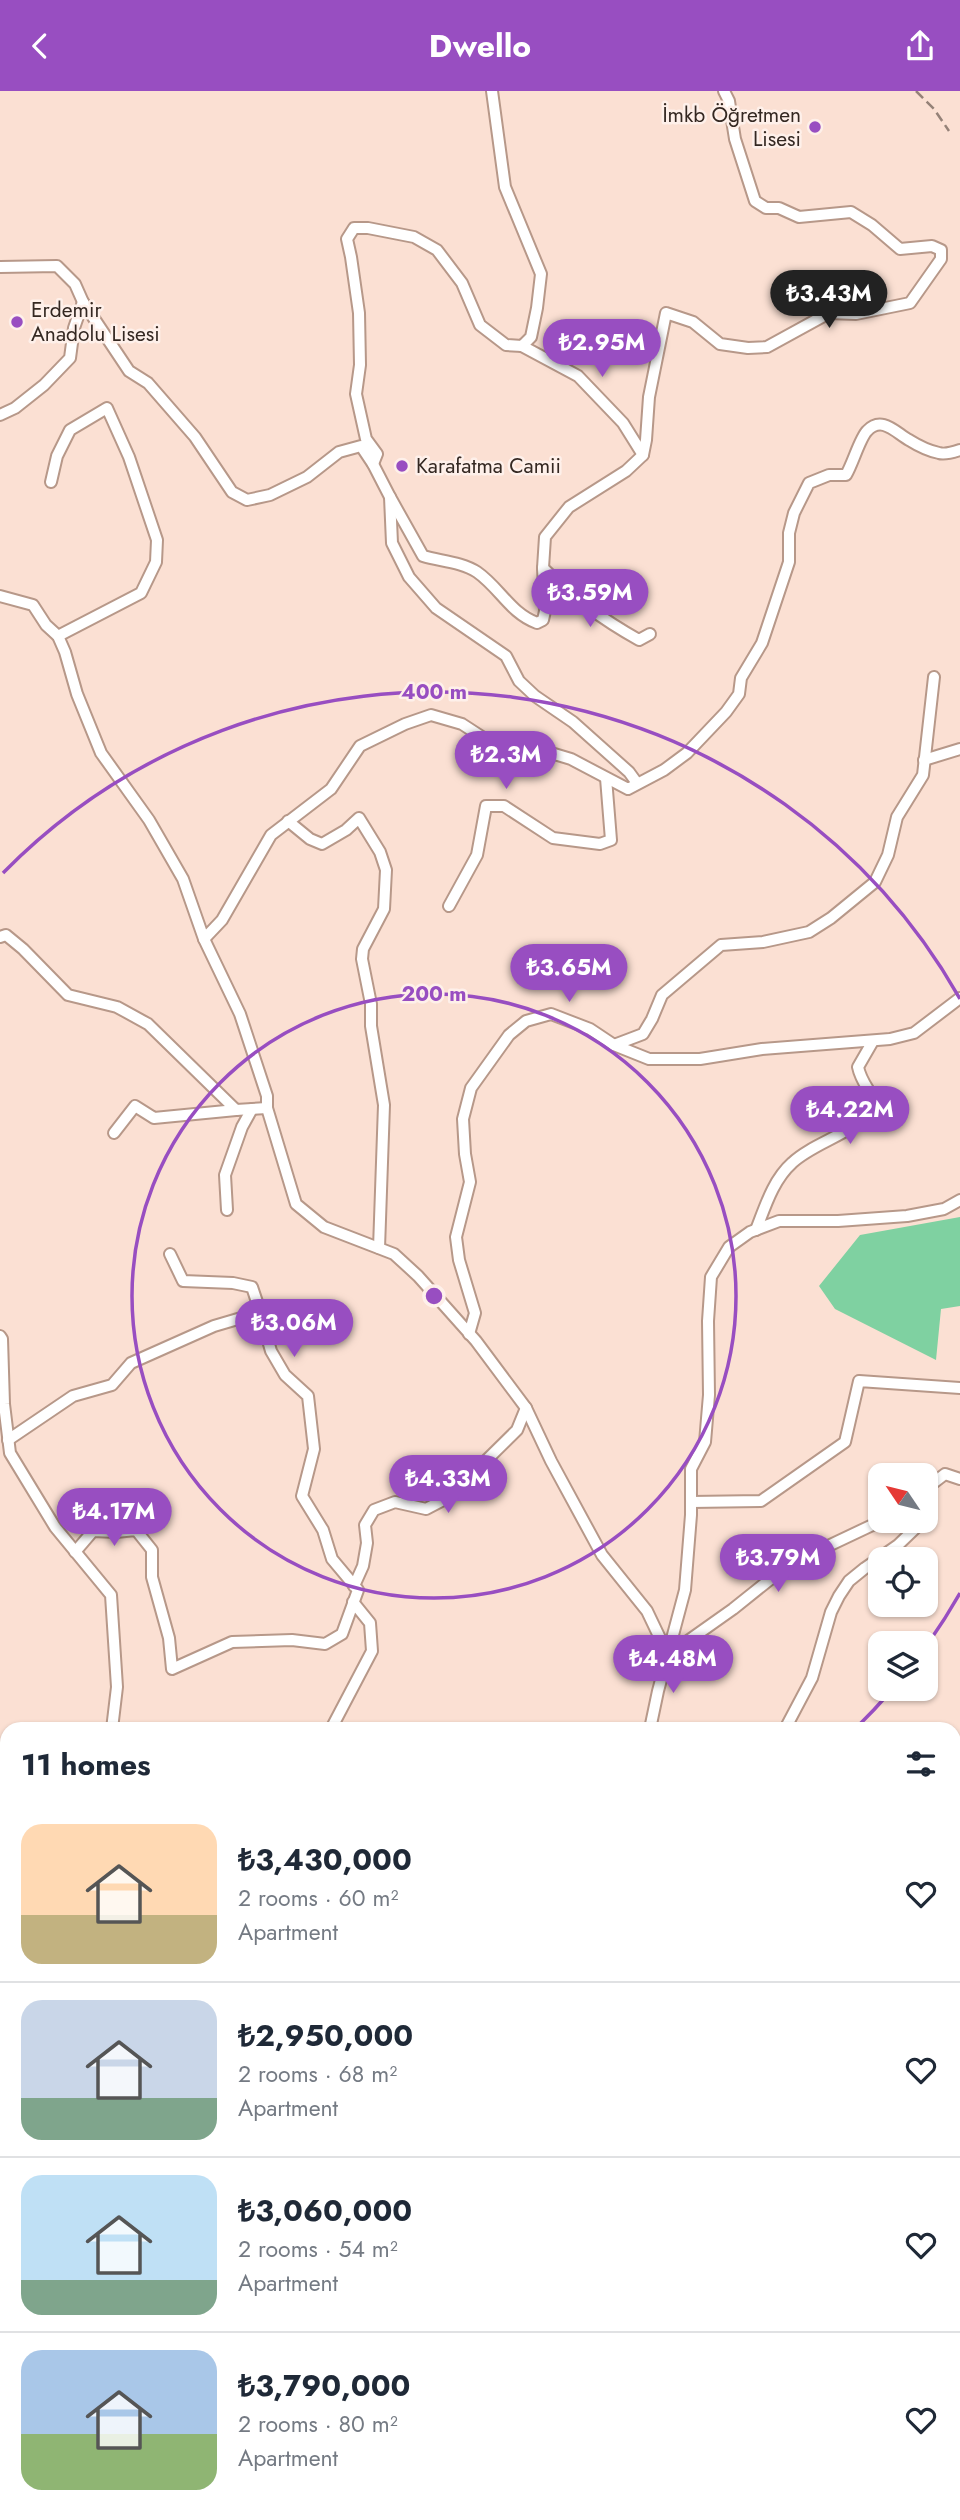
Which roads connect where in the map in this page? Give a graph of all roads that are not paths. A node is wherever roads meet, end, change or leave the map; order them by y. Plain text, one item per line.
1 (492, 91) edge
2 (724, 91) edge
3 (0, 267) edge
4 (83, 302) junction
5 (522, 347) junction
6 (0, 415) edge
7 (960, 450) edge
8 (643, 455) junction
9 (373, 464) junction
10 (51, 482) dead end
11 (390, 497) junction
12 (543, 568) junction
13 (0, 596) edge
14 (650, 635) dead end
15 (58, 636) junction
16 (934, 677) dead end
17 (960, 749) edge
18 (925, 759) junction
19 (606, 778) junction
20 (638, 783) junction
21 (288, 821) junction
22 (449, 906) dead end
23 (0, 937) edge
24 (204, 939) junction
25 (960, 998) edge
26 (873, 1041) junction
27 (614, 1045) junction
28 (267, 1108) junction
29 (252, 1109) junction
30 (236, 1111) junction
31 (114, 1133) dead end
32 (960, 1200) edge
33 (227, 1210) dead end
34 (756, 1230) junction
35 (379, 1248) junction
36 (170, 1254) dead end
37 (257, 1302) junction
38 (469, 1334) junction
39 (0, 1336) edge
40 (960, 1388) edge
41 (526, 1408) junction
42 (8, 1440) junction
43 (938, 1479) edge
44 (960, 1479) edge
45 (691, 1503) junction
46 (868, 1527) edge
47 (910, 1533) edge
48 (75, 1552) junction
49 (354, 1586) junction
50 (353, 1602) junction
51 (668, 1655) junction
52 (114, 1722) edge
53 (335, 1722) edge
54 (652, 1722) edge
55 (789, 1722) edge

1 - 5 street
2 - 8 street
3 - 4 street
4 - 6 street
4 - 9 street
5 - 8 street
5 - 9 street
7 - 20 street
8 - 12 street
9 - 11 street
10 - 15 street
11 - 12 street
11 - 20 street
12 - 14 street
13 - 15 street
15 - 24 street
16 - 18 street
17 - 18 street
18 - 27 street
19 - 20 street
19 - 21 street
19 - 22 street
21 - 24 street
21 - 35 street
23 - 30 street
24 - 28 street
25 - 26 street
26 - 27 street
26 - 34 street
27 - 38 street
28 - 29 street
28 - 35 street
29 - 30 street
29 - 33 street
30 - 31 street
32 - 34 street
34 - 45 street
35 - 38 street
36 - 37 street
37 - 42 street
37 - 49 street
38 - 41 street
39 - 42 street
40 - 45 street
41 - 49 street
41 - 51 street
42 - 48 street
43 - 44 street
45 - 51 street
46 - 51 street
47 - 55 street
48 - 50 street
48 - 52 street
49 - 50 street
50 - 53 street
51 - 54 street

